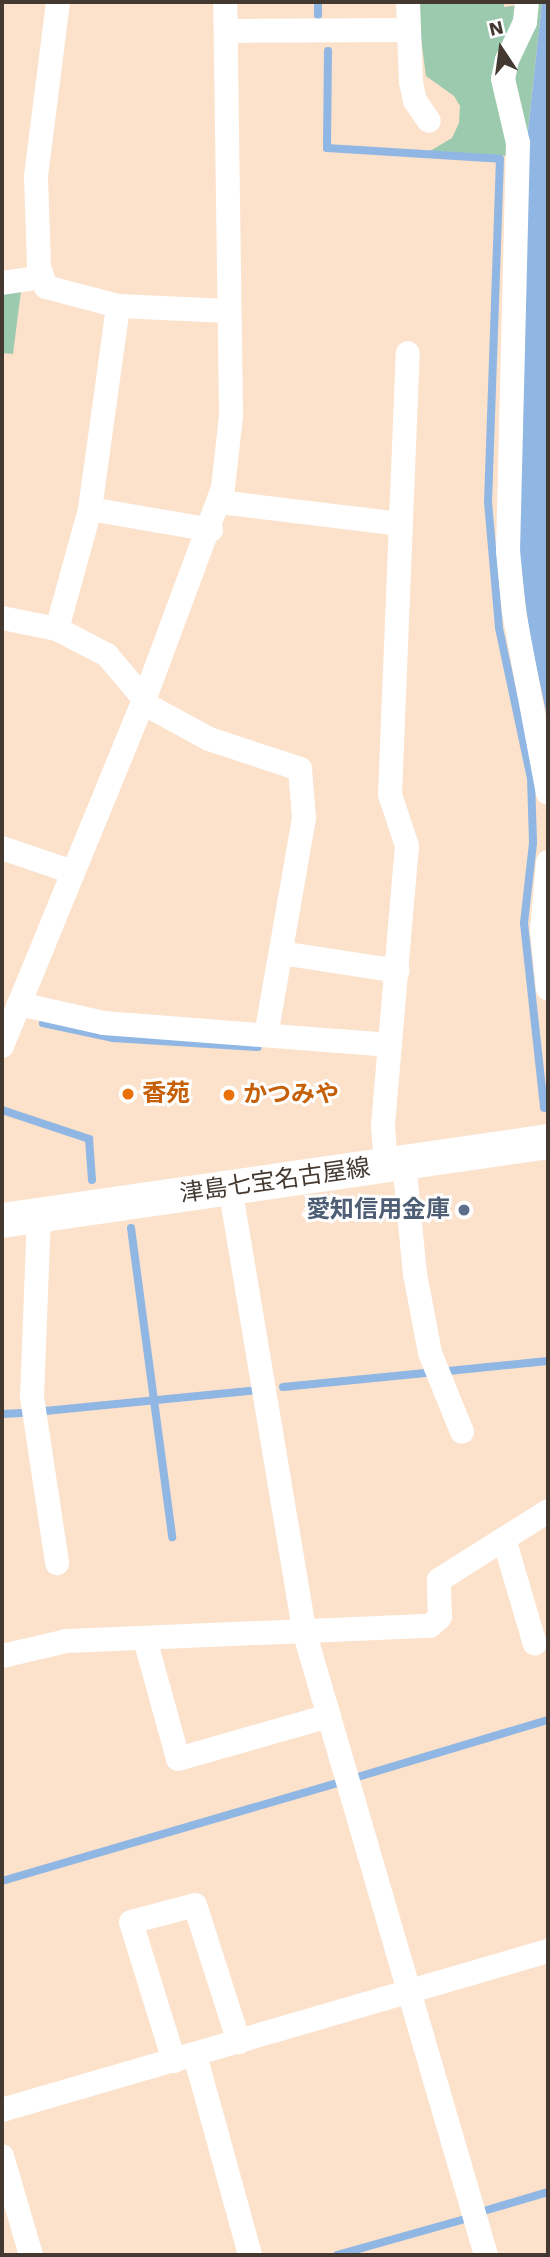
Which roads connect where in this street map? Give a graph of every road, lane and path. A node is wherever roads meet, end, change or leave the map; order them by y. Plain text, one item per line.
1 (58, 2) edge
2 (225, 2) edge
3 (408, 2) edge
4 (527, 2) edge
5 (409, 30) junction
6 (226, 31) junction
7 (429, 121) dead end
8 (42, 277) junction
9 (2, 283) edge
10 (118, 306) junction
11 (229, 311) junction
12 (408, 353) dead end
13 (219, 502) junction
14 (90, 509) junction
15 (400, 524) junction
16 (211, 530) junction
17 (2, 618) edge
18 (57, 629) junction
19 (143, 701) junction
20 (548, 793) edge
21 (2, 848) edge
22 (548, 862) edge
23 (73, 872) junction
24 (281, 953) junction
25 (398, 971) junction
26 (548, 989) edge
27 (19, 1004) junction
28 (265, 1035) junction
29 (390, 1045) junction
30 (2, 1046) edge
31 (548, 1141) edge
32 (395, 1163) junction
33 (230, 1187) junction
34 (38, 1215) junction
35 (2, 1220) edge
36 (462, 1432) dead end
37 (548, 1511) edge
38 (504, 1539) junction
39 (57, 1563) dead end
40 (304, 1631) junction
41 (145, 1639) junction
42 (535, 1644) dead end
43 (2, 1656) edge
44 (329, 1716) junction
45 (548, 1951) edge
46 (411, 1992) junction
47 (239, 2042) junction
48 (184, 2058) junction
49 (2, 2110) edge
50 (2, 2156) edge
51 (31, 2255) edge
52 (250, 2255) edge
53 (486, 2255) edge

1 - 8 street
2 - 6 street
3 - 5 street
4 - 20 street
5 - 6 street
5 - 7 street
6 - 11 street
8 - 9 street
8 - 10 street
10 - 11 street
10 - 14 street
11 - 13 street
12 - 15 street
13 - 15 street
13 - 16 street
14 - 16 street
14 - 18 street
15 - 25 street
16 - 19 street
17 - 18 street
18 - 19 street
19 - 23 street
19 - 24 street
21 - 23 street
22 - 26 street
23 - 27 street
24 - 25 street
24 - 28 street
25 - 29 street
27 - 28 street
27 - 30 street
28 - 29 street
29 - 32 street
31 - 32 main road, 津島七宝名古屋線
32 - 33 main road, 津島七宝名古屋線
32 - 36 street
33 - 34 main road, 津島七宝名古屋線
33 - 40 street
34 - 35 main road, 津島七宝名古屋線
34 - 39 street
37 - 38 street
38 - 40 street
38 - 42 street
40 - 41 street
40 - 44 street
41 - 43 street
41 - 44 street
44 - 46 street
45 - 46 street
46 - 47 street
46 - 53 street
47 - 48 street
47 - 48 street
48 - 49 street
48 - 52 street
50 - 51 street

